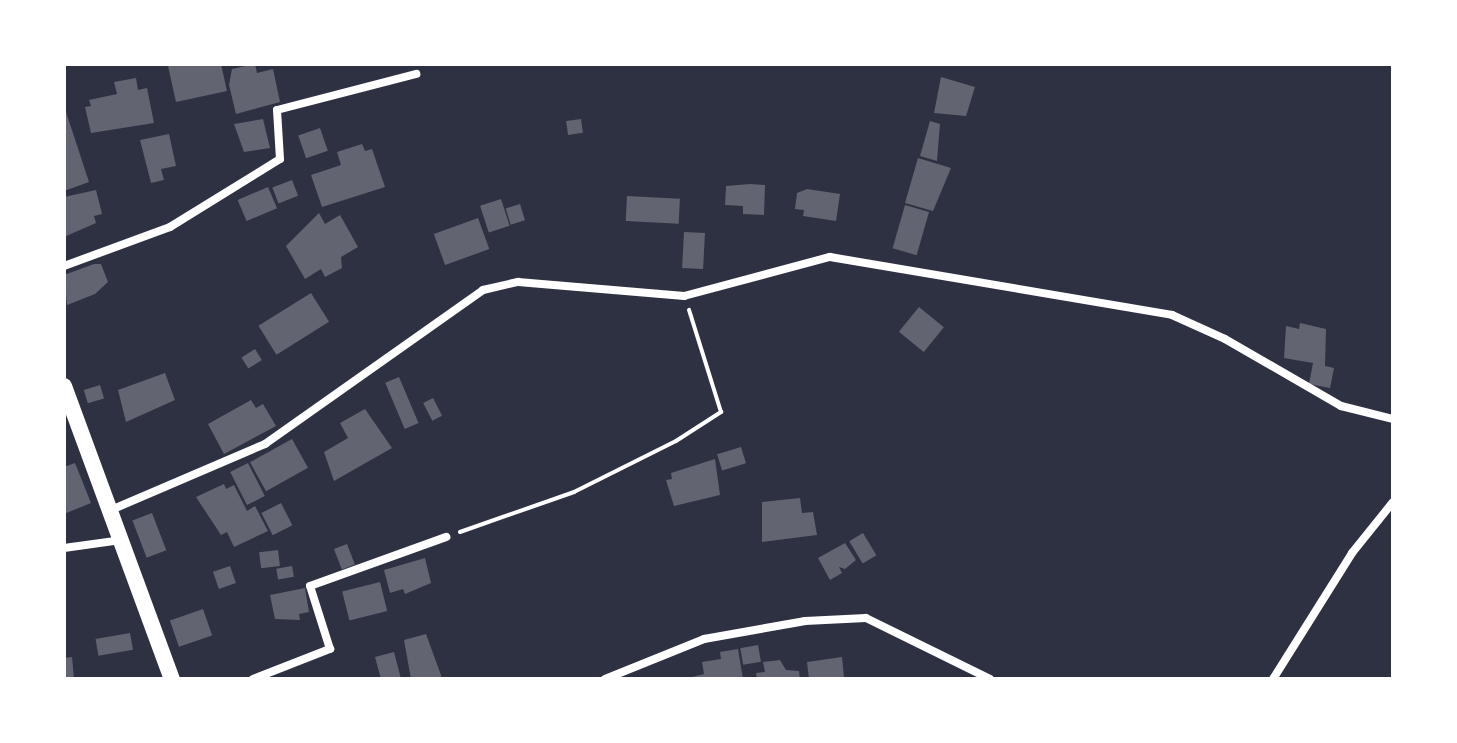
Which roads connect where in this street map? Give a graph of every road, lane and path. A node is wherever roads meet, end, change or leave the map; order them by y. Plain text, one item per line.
1 (416, 74) dead end
2 (64, 266) edge
3 (684, 296) junction
4 (64, 386) edge
5 (1393, 419) edge
6 (1393, 502) edge
7 (111, 510) junction
8 (446, 537) joint
9 (122, 540) junction
10 (64, 548) edge
11 (172, 679) edge
12 (253, 679) edge
13 (605, 679) edge
14 (990, 679) edge
15 (1273, 679) edge

1 - 2 street
3 - 5 street
3 - 7 street
3 - 8 path
4 - 7 main road
6 - 15 street
7 - 9 main road
8 - 12 street
9 - 10 street
9 - 11 main road
13 - 14 street

